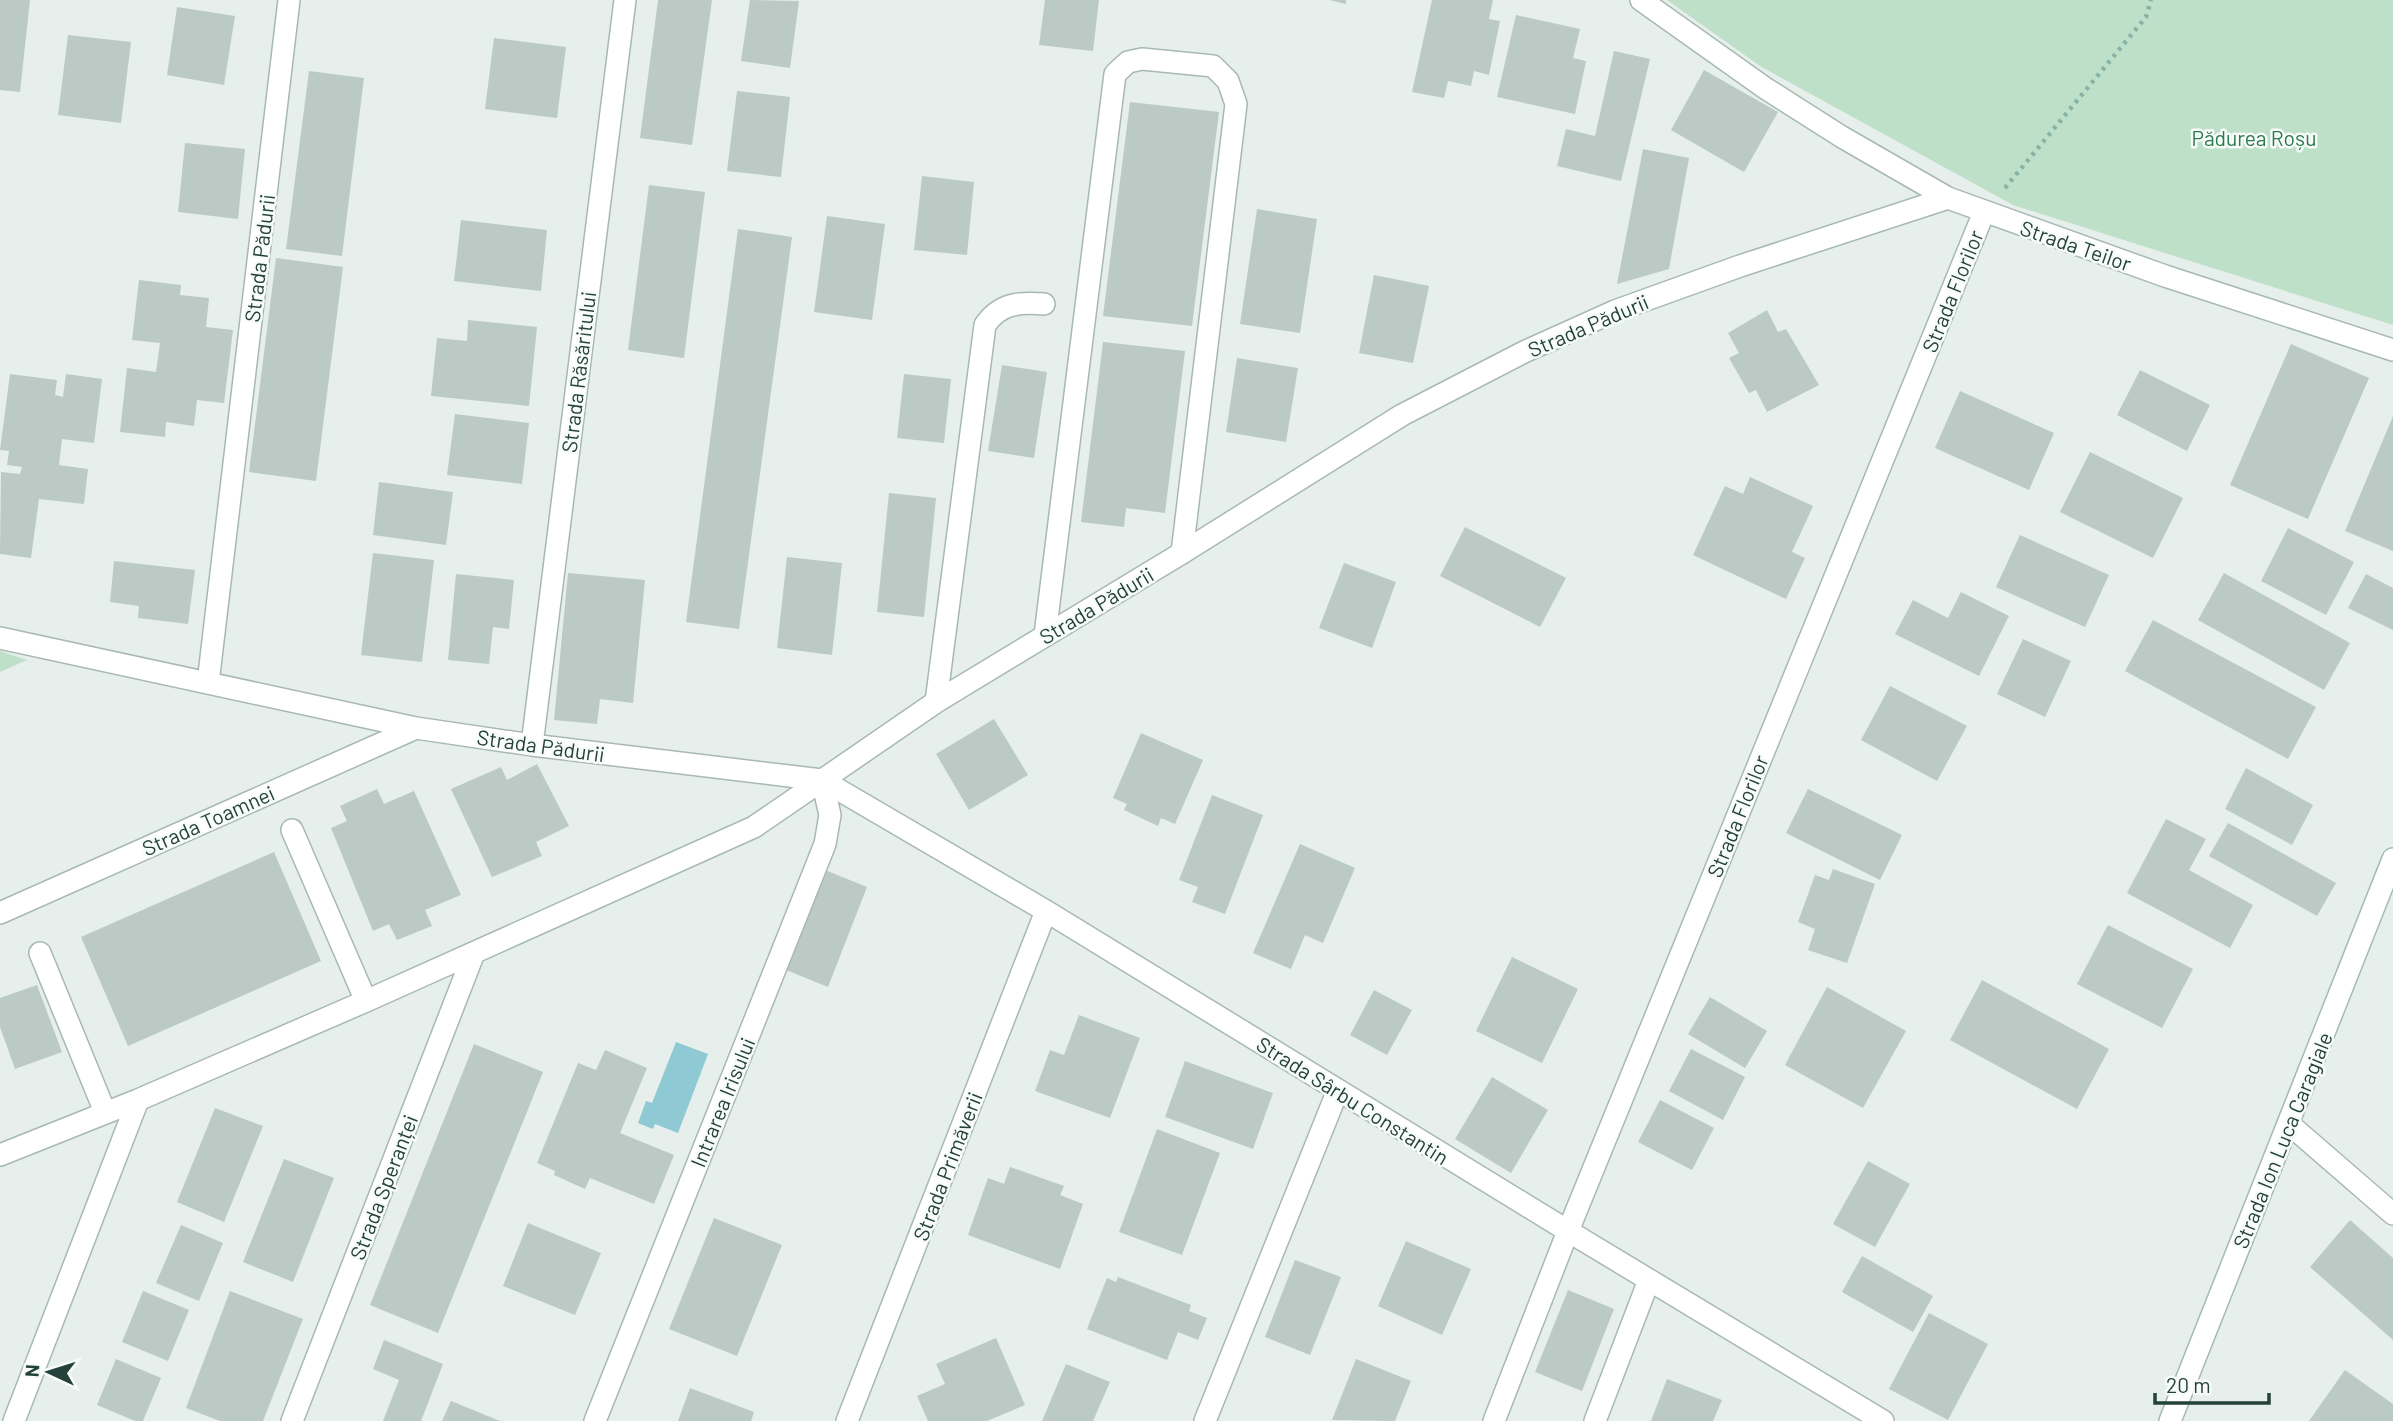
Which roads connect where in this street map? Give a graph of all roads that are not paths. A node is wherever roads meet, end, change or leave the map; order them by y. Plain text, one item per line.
1 (289, 0) edge
2 (625, 0) edge
3 (1641, 0) edge
4 (1948, 198) junction
5 (1984, 212) junction
6 (1044, 304) dead end
7 (2393, 350) edge
8 (1182, 554) junction
9 (1045, 635) junction
10 (0, 638) edge
11 (208, 683) junction
12 (936, 702) junction
13 (416, 728) junction
14 (532, 745) junction
15 (822, 780) junction
16 (292, 830) dead end
17 (2393, 859) edge
18 (1046, 911) junction
19 (0, 913) edge
20 (40, 953) dead end
21 (474, 953) junction
22 (366, 1001) junction
23 (1338, 1090) junction
24 (138, 1100) junction
25 (105, 1112) junction
26 (2289, 1124) junction
27 (0, 1155) edge
28 (2393, 1214) edge
29 (1568, 1231) junction
30 (1649, 1280) junction
31 (14, 1421) edge
32 (292, 1421) edge
33 (595, 1421) edge
34 (847, 1421) edge
35 (1205, 1421) edge
36 (1494, 1421) edge
37 (1595, 1421) edge
38 (1883, 1421) edge
39 (2170, 1421) edge

1 - 11 street, Strada Pădurii
2 - 14 street, Strada Răsăritului
3 - 4 street, Strada Teilor
4 - 5 street, Strada Teilor
4 - 8 street, Strada Pădurii
5 - 7 street, Strada Teilor
5 - 29 street, Strada Florilor
6 - 12 street
8 - 9 street, Strada Pădurii
8 - 9 street
9 - 12 street, Strada Pădurii
10 - 11 street, Strada Pădurii
11 - 13 street, Strada Pădurii
12 - 15 street, Strada Pădurii
13 - 14 street, Strada Pădurii
13 - 19 street, Strada Toamnei
14 - 15 street, Strada Pădurii
15 - 18 street, Strada Sârbu Constantin
15 - 21 street
15 - 33 street, Intrarea Irisului
16 - 22 street
17 - 26 street, Strada Ion Luca Caragiale
18 - 23 street, Strada Sârbu Constantin
18 - 34 street, Strada Primăverii
20 - 25 street
21 - 22 street
21 - 32 street, Strada Speranței
22 - 24 street
23 - 29 street, Strada Sârbu Constantin
23 - 35 street
24 - 25 street
24 - 31 street
25 - 27 street
26 - 28 street
26 - 39 street, Strada Ion Luca Caragiale
29 - 30 street, Strada Sârbu Constantin
29 - 36 street, Strada Florilor
30 - 37 street
30 - 38 street, Strada Sârbu Constantin

